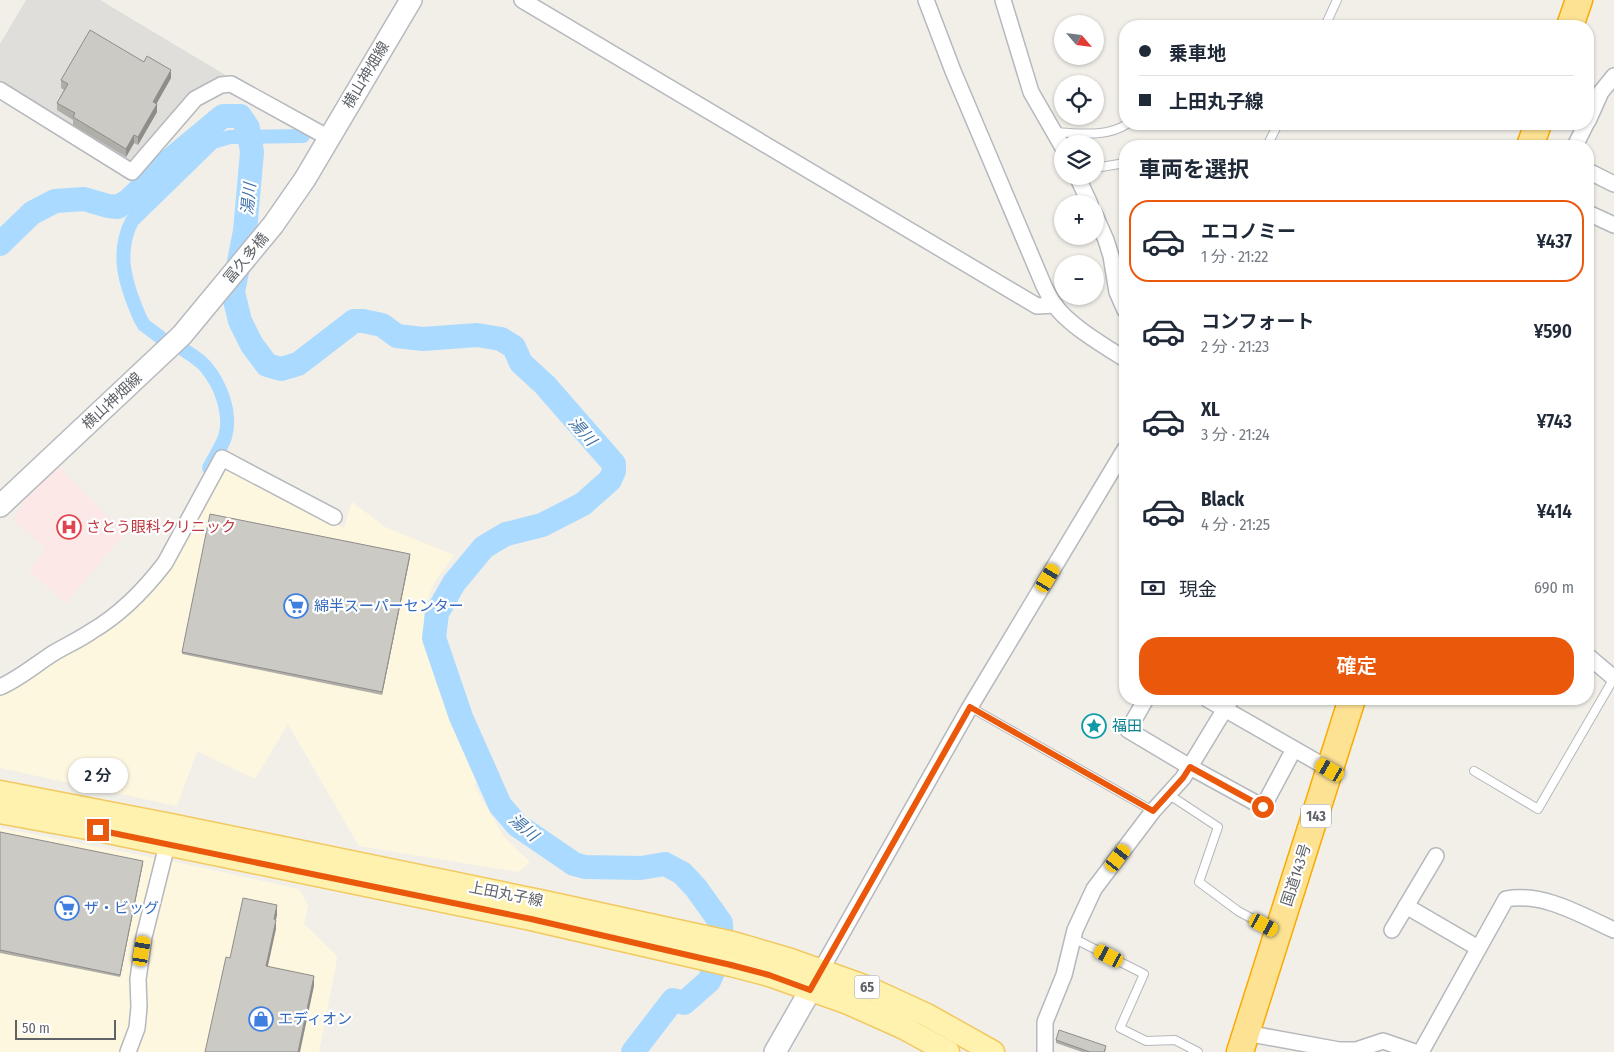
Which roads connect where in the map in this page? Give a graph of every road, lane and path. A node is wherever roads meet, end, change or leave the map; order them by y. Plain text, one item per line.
1 (411, 0) edge
2 (522, 0) edge
3 (926, 0) edge
4 (1003, 0) edge
5 (1337, 0) edge
6 (1579, 0) edge
7 (1328, 20) edge
8 (1572, 20) edge
9 (1614, 76) edge
10 (0, 90) edge
11 (1594, 107) edge
12 (1119, 129) edge
13 (1054, 132) junction
14 (1056, 135) edge
15 (328, 138) junction
16 (1119, 164) edge
17 (1104, 166) edge
18 (1594, 174) edge
19 (1614, 184) edge
20 (1594, 216) edge
21 (273, 225) joint
22 (1614, 225) edge
23 (1104, 235) edge
24 (218, 290) joint
25 (1119, 296) edge
26 (1054, 305) junction
27 (1119, 355) edge
28 (1119, 458) edge
29 (3, 497) edge
30 (334, 518) dead end
31 (1594, 661) edge
32 (1614, 678) edge
33 (0, 687) edge
34 (1143, 705) edge
35 (1227, 705) edge
36 (1229, 705) edge
37 (1350, 705) edge
38 (970, 707) junction
39 (1294, 749) junction
40 (1190, 767) junction
41 (1330, 770) junction
42 (1474, 771) dead end
43 (0, 792) edge
44 (1168, 794) junction
45 (1153, 811) junction
46 (0, 812) edge
47 (169, 835) junction
48 (1436, 856) dead end
49 (1406, 906) junction
50 (1392, 930) dead end
51 (1614, 930) edge
52 (1277, 932) junction
53 (1073, 938) junction
54 (1478, 948) junction
55 (816, 980) junction
56 (1243, 1042) edge
57 (128, 1052) edge
58 (775, 1052) edge
59 (948, 1052) edge
60 (993, 1052) edge
61 (1046, 1052) edge
62 (1198, 1052) edge
63 (1415, 1052) edge
64 (1421, 1052) edge

1 - 15 street, 横山神畑線
2 - 26 street
3 - 26 street
4 - 13 street
5 - 7 lane
6 - 8 highway
9 - 11 street
10 - 15 street
12 - 13 lane
13 - 14 street
15 - 21 street, 横山神畑線
16 - 17 lane
18 - 19 street
20 - 22 street
21 - 24 street, 冨久多橋
23 - 25 street
24 - 29 street, 横山神畑線
26 - 27 street
28 - 38 street
30 - 33 street
31 - 32 street
32 - 42 lane
34 - 40 street
35 - 40 street
36 - 39 street
37 - 41 highway, 国道143号 / 143
38 - 45 lane
38 - 55 street
39 - 40 street
39 - 41 street
40 - 44 street
41 - 52 highway, 国道143号 / 143
43 - 47 main road, 上田丸子線 / 65
44 - 45 street
44 - 52 lane
45 - 53 street
46 - 47 main road, 上田丸子線 / 65
47 - 55 main road, 上田丸子線 / 65
47 - 55 main road, 上田丸子線 / 65
47 - 57 street
48 - 49 street
49 - 50 street
49 - 54 street
51 - 54 street
52 - 56 highway, 国道143号 / 143
53 - 61 street
53 - 62 lane
54 - 64 street
55 - 58 street
55 - 59 main road, 上田丸子線 / 65
55 - 60 main road, 上田丸子線 / 65
56 - 63 street

